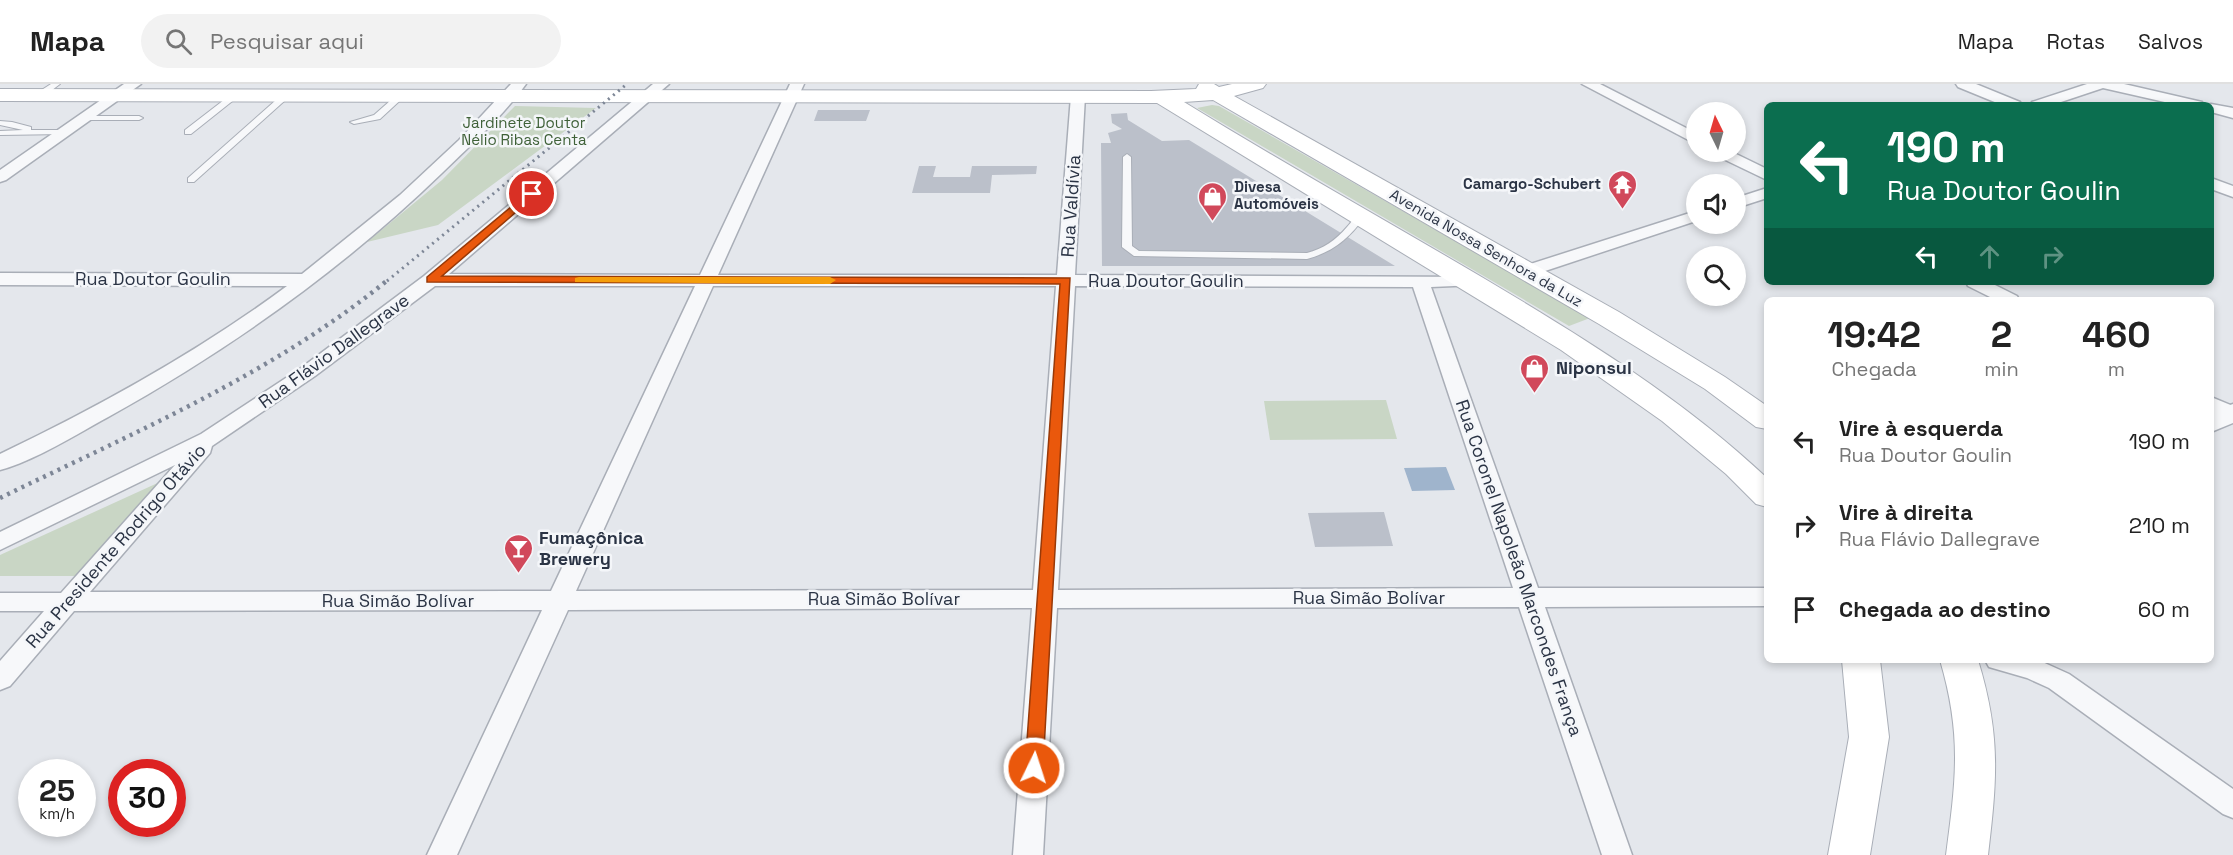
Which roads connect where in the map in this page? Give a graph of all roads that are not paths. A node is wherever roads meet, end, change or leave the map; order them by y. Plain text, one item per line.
1 (1256, 84) edge
2 (1589, 84) edge
3 (1963, 84) edge
4 (2103, 84) edge
5 (48, 89) edge
6 (1208, 89) edge
7 (126, 90) edge
8 (514, 90) edge
9 (655, 90) edge
10 (794, 90) edge
11 (1079, 90) edge
12 (1151, 90) edge
13 (0, 95) edge
14 (236, 95) junction
15 (287, 95) junction
16 (402, 95) junction
17 (2008, 102) edge
18 (2046, 102) edge
19 (2184, 102) edge
20 (2214, 109) edge
21 (2233, 113) edge
22 (85, 118) junction
23 (139, 118) dead end
24 (354, 122) dead end
25 (0, 123) edge
26 (34, 131) junction
27 (65, 132) junction
28 (188, 132) dead end
29 (0, 133) edge
30 (1686, 134) edge
31 (1298, 140) junction
32 (1257, 154) junction
33 (1127, 157) dead end
34 (1741, 162) edge
35 (1340, 164) junction
36 (1764, 174) edge
37 (0, 177) edge
38 (1298, 179) junction
39 (191, 180) dead end
40 (2214, 184) edge
41 (2233, 192) edge
42 (1764, 194) edge
43 (1746, 200) edge
44 (1360, 216) junction
45 (1686, 219) edge
46 (1527, 272) junction
47 (0, 279) edge
48 (305, 280) junction
49 (431, 280) junction
50 (707, 280) junction
51 (1066, 281) junction
52 (1420, 281) junction
53 (1470, 281) junction
54 (1981, 285) edge
55 (2004, 297) edge
56 (1609, 318) junction
57 (1563, 338) junction
58 (1672, 356) junction
59 (1625, 378) junction
60 (1764, 418) edge
61 (209, 440) junction
62 (0, 463) edge
63 (1764, 492) edge
64 (0, 542) edge
65 (1528, 597) junction
66 (1764, 597) edge
67 (1045, 599) junction
68 (560, 600) junction
69 (68, 601) junction
70 (0, 602) edge
71 (1861, 663) edge
72 (1960, 663) edge
73 (2010, 663) edge
74 (0, 679) edge
75 (2233, 805) edge
76 (442, 855) edge
77 (1028, 855) edge
78 (1617, 855) edge
79 (1849, 855) edge
80 (1968, 855) edge

1 - 6 main road
2 - 30 street
3 - 17 street
4 - 18 street
4 - 19 street
5 - 7 main road
5 - 13 main road
6 - 12 main road
6 - 31 main road, Avenida Nossa Senhora da Luz
7 - 14 main road
7 - 22 street
8 - 9 main road
8 - 16 main road
8 - 48 street
9 - 10 main road
9 - 49 street, Rua Flávio Dallegrave
10 - 11 main road
10 - 50 street
11 - 12 main road
11 - 51 street, Rua Valdívia
12 - 32 main road, Avenida Nossa Senhora da Luz
14 - 15 main road
14 - 28 lane
15 - 16 main road
15 - 39 lane
16 - 24 lane
20 - 21 street
22 - 23 lane
22 - 27 street
25 - 26 lane
26 - 27 lane
26 - 29 lane
27 - 37 street
31 - 32 main road
31 - 35 main road, Avenida Nossa Senhora da Luz
32 - 38 main road, Avenida Nossa Senhora da Luz
33 - 44 lane
34 - 36 street
35 - 38 main road
35 - 46 main road, Avenida Nossa Senhora da Luz
38 - 44 main road, Avenida Nossa Senhora da Luz
40 - 41 street
42 - 43 street
44 - 53 main road, Avenida Nossa Senhora da Luz
45 - 46 street
46 - 56 main road, Avenida Nossa Senhora da Luz
47 - 48 street, Rua Doutor Goulin
48 - 62 street
49 - 50 street, Rua Doutor Goulin
49 - 61 street, Rua Flávio Dallegrave
50 - 51 street, Rua Doutor Goulin
50 - 68 street
51 - 52 street, Rua Doutor Goulin
51 - 67 street, Rua Valdívia
52 - 53 street, Rua Doutor Goulin
52 - 65 street, Rua Coronel Napoleão Marcondes França
53 - 57 main road, Avenida Nossa Senhora da Luz
54 - 55 street
56 - 57 main road
56 - 58 main road, Avenida Nossa Senhora da Luz
57 - 59 main road, Avenida Nossa Senhora da Luz
58 - 59 main road
58 - 60 main road, Avenida Nossa Senhora da Luz
59 - 63 main road, Avenida Nossa Senhora da Luz
61 - 64 street, Rua Flávio Dallegrave
61 - 69 street, Rua Presidente Rodrigo Otávio
65 - 66 street, Rua Simão Bolívar
65 - 67 street, Rua Simão Bolívar
65 - 78 street, Rua Coronel Napoleão Marcondes França
67 - 68 street, Rua Simão Bolívar
67 - 77 street, Rua Valdívia
68 - 69 street, Rua Simão Bolívar
68 - 76 street
69 - 70 street, Rua Simão Bolívar
69 - 74 street, Rua Presidente Rodrigo Otávio
71 - 79 main road
72 - 80 main road
73 - 75 street

